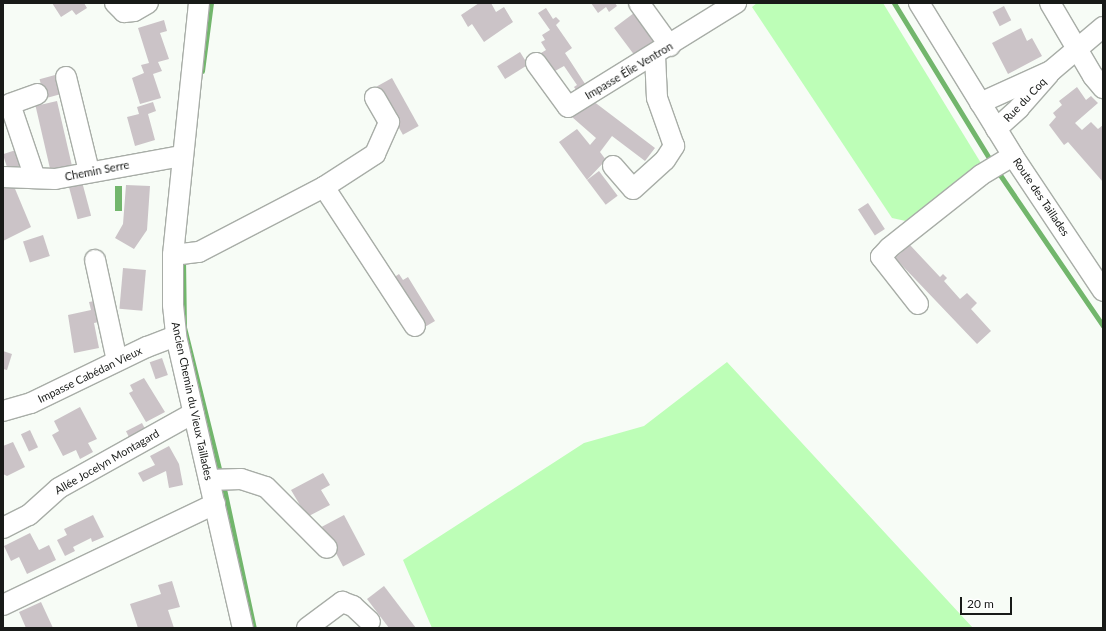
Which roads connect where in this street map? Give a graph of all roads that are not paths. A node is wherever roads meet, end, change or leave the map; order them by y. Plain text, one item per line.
1 (115, 3) edge
2 (148, 3) edge
3 (199, 3) edge
4 (639, 3) edge
5 (736, 3) edge
6 (919, 3) edge
7 (1050, 3) edge
8 (1103, 27) edge
9 (1077, 50) junction
10 (662, 51) junction
11 (536, 62) dead end
12 (1052, 70) junction
13 (66, 77) dead end
14 (1103, 88) edge
15 (37, 94) dead end
16 (375, 98) dead end
17 (980, 103) junction
18 (996, 129) junction
19 (182, 156) junction
20 (1013, 156) junction
21 (613, 166) dead end
22 (89, 171) junction
23 (8, 177) edge
24 (35, 178) junction
25 (324, 187) junction
26 (173, 255) junction
27 (95, 260) dead end
28 (1103, 291) edge
29 (918, 304) dead end
30 (415, 326) dead end
31 (176, 336) junction
32 (117, 361) junction
33 (3, 411) edge
34 (194, 413) junction
35 (209, 480) junction
36 (215, 504) junction
37 (3, 528) edge
38 (327, 548) dead end
39 (3, 605) edge
40 (370, 622) dead end
41 (243, 628) edge
42 (306, 628) edge

1 - 2 street
3 - 19 street, Ancien Chemin du Vieux Taillades
4 - 10 street
5 - 10 street, Impasse Élie Ventron
6 - 17 street, Route des Taillades
7 - 9 street
8 - 9 street, Rue du Coq
9 - 12 street, Rue du Coq
9 - 14 street
10 - 11 street, Impasse Élie Ventron
10 - 21 street
12 - 17 street, Rue du Coq
12 - 18 street, Rue du Coq
13 - 22 street
15 - 24 street
16 - 25 street
17 - 18 street, Route des Taillades
18 - 20 street, Route des Taillades
19 - 22 street, Chemin Serre
19 - 26 street, Ancien Chemin du Vieux Taillades
20 - 28 street, Route des Taillades
20 - 29 street
22 - 24 street, Chemin Serre
23 - 24 street, Chemin Serre
25 - 26 street
25 - 30 street
26 - 31 street, Ancien Chemin du Vieux Taillades
27 - 32 street
31 - 32 street, Impasse Cabédan Vieux
31 - 34 street, Ancien Chemin du Vieux Taillades
32 - 33 street, Impasse Cabédan Vieux
34 - 35 street, Ancien Chemin du Vieux Taillades
34 - 37 street, Allée Jocelyn Montagard
35 - 36 street, Ancien Chemin du Vieux Taillades
35 - 38 street
36 - 39 street
36 - 41 street, Ancien Chemin du Vieux Taillades
40 - 42 street

